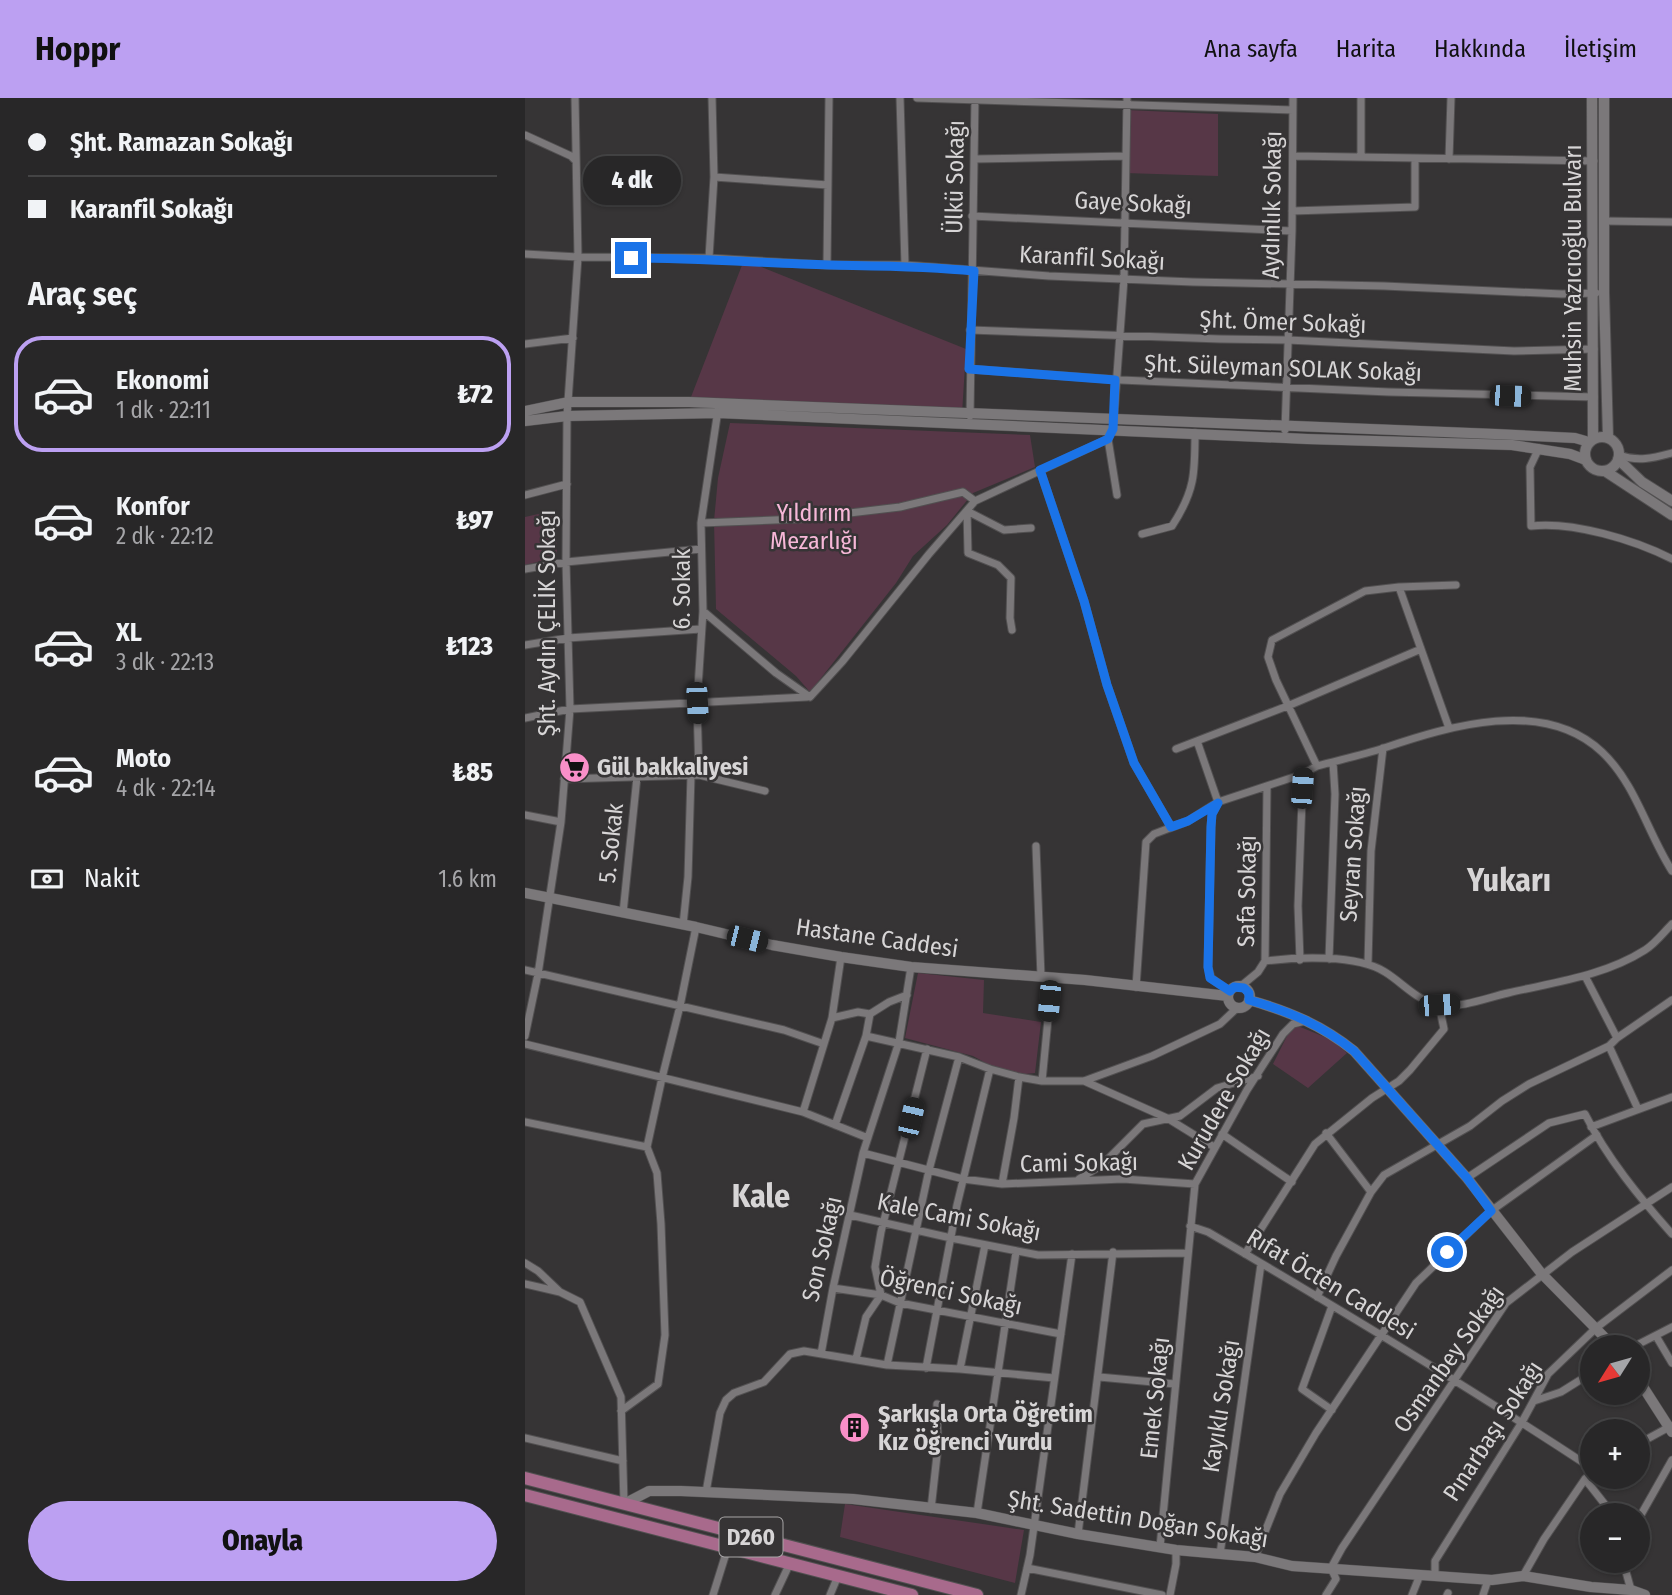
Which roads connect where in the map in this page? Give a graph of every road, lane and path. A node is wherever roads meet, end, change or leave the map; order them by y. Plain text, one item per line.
1 (575, 98) edge
2 (712, 98) edge
3 (829, 98) edge
4 (900, 98) edge
5 (917, 98) edge
6 (975, 98) edge
7 (1293, 98) edge
8 (1361, 98) edge
9 (1451, 98) edge
10 (1592, 98) edge
11 (1604, 98) edge
12 (1127, 102) edge
13 (1293, 110) junction
14 (525, 135) edge
15 (1126, 156) junction
16 (1293, 156) junction
17 (1361, 157) junction
18 (1415, 158) junction
19 (974, 159) junction
20 (1449, 159) junction
21 (1594, 161) junction
22 (576, 162) junction
23 (714, 177) junction
24 (828, 185) junction
25 (1292, 211) junction
26 (972, 216) junction
27 (1604, 221) junction
28 (1672, 222) edge
29 (1125, 223) junction
30 (1292, 231) junction
31 (525, 254) edge
32 (579, 257) junction
33 (709, 258) junction
34 (827, 265) junction
35 (905, 265) junction
36 (974, 271) junction
37 (1124, 279) junction
38 (1290, 285) junction
39 (1599, 293) junction
40 (970, 330) junction
41 (1119, 336) junction
42 (573, 338) junction
43 (1288, 340) junction
44 (525, 344) edge
45 (1594, 349) junction
46 (969, 369) junction
47 (1115, 380) junction
48 (1285, 387) junction
49 (1594, 397) junction
50 (569, 402) junction
51 (718, 408) junction
52 (525, 411) edge
53 (566, 416) junction
54 (1112, 418) junction
55 (970, 419) junction
56 (525, 421) edge
57 (1285, 426) junction
58 (1195, 433) junction
59 (1110, 434) junction
60 (1608, 437) junction
61 (1285, 438) junction
62 (1591, 440) junction
63 (1539, 448) junction
64 (1672, 453) edge
65 (1619, 457) junction
66 (1586, 460) junction
67 (1040, 470) junction
68 (1605, 471) junction
69 (567, 484) junction
70 (525, 495) edge
71 (1117, 495) dead end
72 (975, 501) junction
73 (1672, 501) edge
74 (967, 511) junction
75 (1672, 515) edge
76 (701, 523) junction
77 (1031, 528) dead end
78 (1142, 534) dead end
79 (701, 550) junction
80 (1672, 559) edge
81 (565, 562) junction
82 (525, 569) edge
83 (1456, 585) dead end
84 (1399, 587) junction
85 (703, 611) junction
86 (701, 629) junction
87 (1012, 630) dead end
88 (568, 638) junction
89 (525, 645) edge
90 (1421, 649) junction
91 (810, 697) junction
92 (697, 703) junction
93 (1290, 705) junction
94 (570, 709) junction
95 (525, 718) edge
96 (1449, 728) junction
97 (1197, 741) junction
98 (1383, 748) junction
99 (1176, 749) dead end
100 (1333, 762) junction
101 (1317, 766) junction
102 (1303, 774) junction
103 (695, 775) junction
104 (637, 777) junction
105 (564, 779) junction
106 (1267, 786) junction
107 (765, 792) dead end
108 (1218, 803) junction
109 (525, 815) edge
110 (561, 822) junction
111 (1171, 827) junction
112 (1036, 846) dead end
113 (1672, 871) edge
114 (525, 892) edge
115 (549, 899) junction
116 (623, 913) junction
117 (1672, 924) edge
118 (683, 925) junction
119 (696, 927) junction
120 (841, 957) junction
121 (1329, 959) junction
122 (1300, 960) junction
123 (1265, 961) junction
124 (1368, 963) junction
125 (911, 967) junction
126 (525, 970) edge
127 (538, 974) junction
128 (1585, 976) junction
129 (1046, 977) junction
130 (1136, 986) junction
131 (1241, 986) junction
132 (1229, 994) junction
133 (907, 995) junction
134 (1249, 1000) junction
135 (1672, 1000) edge
136 (1439, 1005) junction
137 (680, 1006) junction
138 (1238, 1007) junction
139 (870, 1014) junction
140 (832, 1018) junction
141 (1308, 1020) junction
142 (525, 1036) edge
143 (866, 1037) junction
144 (1617, 1038) junction
145 (899, 1042) junction
146 (525, 1044) edge
147 (824, 1044) junction
148 (1609, 1046) junction
149 (927, 1049) junction
150 (959, 1057) junction
151 (990, 1069) junction
152 (1259, 1075) junction
153 (1019, 1077) junction
154 (662, 1078) junction
155 (1042, 1081) junction
156 (1084, 1081) junction
157 (1388, 1089) junction
158 (1672, 1097) edge
159 (1638, 1109) junction
160 (803, 1112) junction
161 (1167, 1118) junction
162 (525, 1122) edge
163 (835, 1125) junction
164 (1591, 1126) junction
165 (1326, 1133) junction
166 (1222, 1135) junction
167 (1597, 1135) junction
168 (868, 1138) junction
169 (1438, 1144) junction
170 (647, 1147) junction
171 (1214, 1147) junction
172 (863, 1153) junction
173 (900, 1164) junction
174 (929, 1170) junction
175 (1467, 1178) junction
176 (964, 1180) junction
177 (1079, 1180) junction
178 (1292, 1182) junction
179 (1002, 1184) junction
180 (1195, 1184) junction
181 (1672, 1186) edge
182 (1371, 1192) junction
183 (1645, 1204) junction
184 (1491, 1211) junction
185 (850, 1215) junction
186 (883, 1224) junction
187 (1190, 1226) junction
188 (915, 1231) junction
189 (1672, 1234) edge
190 (951, 1238) junction
191 (985, 1245) junction
192 (1016, 1252) junction
193 (1113, 1252) junction
194 (1187, 1253) junction
195 (1072, 1254) junction
196 (1245, 1254) junction
197 (525, 1263) edge
198 (1261, 1265) junction
199 (1672, 1270) edge
200 (1541, 1273) junction
201 (525, 1284) edge
202 (833, 1288) junction
203 (560, 1292) junction
204 (881, 1295) junction
205 (1317, 1297) junction
206 (900, 1303) junction
207 (1332, 1306) junction
208 (937, 1311) junction
209 (970, 1317) junction
210 (1005, 1323) junction
211 (1672, 1327) edge
212 (1596, 1328) junction
213 (1061, 1334) junction
214 (1381, 1335) junction
215 (1603, 1335) edge
216 (1655, 1336) junction
217 (1650, 1338) edge
218 (821, 1354) junction
219 (856, 1359) junction
220 (1672, 1363) edge
221 (887, 1365) junction
222 (926, 1368) junction
223 (960, 1369) junction
224 (997, 1372) junction
225 (1099, 1377) junction
226 (1054, 1378) junction
227 (1580, 1380) edge
228 (1454, 1382) junction
229 (1175, 1384) junction
230 (1650, 1397) edge
231 (1533, 1401) junction
232 (937, 1405) dead end
233 (1332, 1410) junction
234 (621, 1411) junction
235 (1522, 1422) junction
236 (1671, 1428) edge
237 (525, 1438) edge
238 (1650, 1438) edge
239 (1672, 1460) edge
240 (623, 1461) junction
241 (1580, 1462) edge
242 (525, 1478) edge
243 (1580, 1486) edge
244 (1593, 1489) edge
245 (706, 1492) junction
246 (525, 1495) edge
247 (1604, 1503) edge
248 (1648, 1503) edge
249 (624, 1504) junction
250 (931, 1509) junction
251 (977, 1513) junction
252 (1034, 1524) junction
253 (1078, 1534) junction
254 (728, 1547) junction
255 (1160, 1547) junction
256 (1176, 1550) junction
257 (1220, 1554) junction
258 (1255, 1558) junction
259 (790, 1563) junction
260 (1027, 1568) junction
261 (1331, 1568) junction
262 (1626, 1573) edge
263 (1420, 1574) junction
264 (1435, 1575) junction
265 (838, 1576) junction
266 (1523, 1576) junction
267 (1488, 1580) junction
268 (1581, 1590) edge
269 (1631, 1590) junction
270 (713, 1595) edge
271 (775, 1595) edge
272 (830, 1595) edge
273 (912, 1595) edge
274 (977, 1595) edge
275 (1021, 1595) edge
276 (1162, 1595) edge
277 (1170, 1595) edge
278 (1326, 1595) edge
279 (1412, 1595) edge
280 (1483, 1595) edge
281 (1645, 1595) edge

1 - 22 street, Şht. Aydın ÇELİK Sokağı
2 - 23 street
3 - 24 street
4 - 35 street
5 - 6 street
6 - 12 street
6 - 19 street, Ülkü Sokağı
7 - 13 street, Aydınlık Sokağı
8 - 17 street
9 - 20 street
10 - 21 main road, Muhsin Yazıcıoğlu Bulvarı
11 - 27 main road, Muhsin Yazıcıoğlu Bulvarı
12 - 13 street
12 - 15 street
13 - 16 street, Aydınlık Sokağı
14 - 22 street
15 - 19 street
15 - 29 street
16 - 17 street
16 - 25 street, Aydınlık Sokağı
17 - 18 street
18 - 20 street
18 - 25 street
19 - 26 street, Ülkü Sokağı
20 - 21 street
21 - 39 main road, Muhsin Yazıcıoğlu Bulvarı
22 - 32 street, Şht. Aydın ÇELİK Sokağı
23 - 24 street
23 - 33 street
24 - 34 street
25 - 30 street, Aydınlık Sokağı
26 - 29 street, Gaye Sokağı
26 - 36 street, Ülkü Sokağı
27 - 28 street
27 - 39 main road, Muhsin Yazıcıoğlu Bulvarı
29 - 30 street, Gaye Sokağı
29 - 37 street
30 - 38 street, Aydınlık Sokağı
31 - 32 street, Karanfil Sokağı
32 - 33 street, Karanfil Sokağı
32 - 42 street, Şht. Aydın ÇELİK Sokağı
33 - 34 street, Karanfil Sokağı
34 - 35 street, Karanfil Sokağı
35 - 36 street, Karanfil Sokağı
36 - 37 street, Karanfil Sokağı
36 - 40 street, Ülkü Sokağı
37 - 38 street, Karanfil Sokağı
37 - 41 street
38 - 39 street, Karanfil Sokağı
38 - 43 street, Aydınlık Sokağı
39 - 45 main road, Muhsin Yazıcıoğlu Bulvarı
39 - 60 main road, Muhsin Yazıcıoğlu Bulvarı
40 - 41 street, Şht. Ömer Sokağı
40 - 46 street, Ülkü Sokağı
41 - 43 street, Şht. Ömer Sokağı
41 - 47 street
42 - 44 street
42 - 50 street, Şht. Aydın ÇELİK Sokağı
43 - 45 street, Şht. Ömer Sokağı
43 - 48 street, Aydınlık Sokağı
45 - 49 main road, Muhsin Yazıcıoğlu Bulvarı
46 - 47 street, Şht. Süleyman SOLAK Sokağı
46 - 55 street, Ülkü Sokağı
47 - 48 street, Şht. Süleyman SOLAK Sokağı
47 - 54 street
48 - 49 street, Şht. Süleyman SOLAK Sokağı
48 - 57 street, Aydınlık Sokağı
49 - 62 main road, Muhsin Yazıcıoğlu Bulvarı
50 - 51 street
50 - 52 street
50 - 53 street, Şht. Aydın ÇELİK Sokağı
51 - 53 street
51 - 55 street
51 - 76 street, 6. Sokak
53 - 56 street
53 - 69 street, Şht. Aydın ÇELİK Sokağı
54 - 55 street
54 - 57 street
54 - 59 street
55 - 59 street
57 - 61 street, Aydınlık Sokağı
57 - 62 street
58 - 59 street
58 - 61 street
58 - 78 street
59 - 67 street
59 - 71 street
60 - 62 main road
60 - 65 main road
61 - 63 street
62 - 66 main road
63 - 66 street
63 - 80 street
64 - 65 street
65 - 68 main road
65 - 73 main road
66 - 68 main road
67 - 72 street
67 - 111 street
68 - 75 main road
69 - 70 street
69 - 81 street, Şht. Aydın ÇELİK Sokağı
72 - 74 street
72 - 76 street
74 - 77 street
74 - 87 street
74 - 91 street
76 - 79 street, 6. Sokak
79 - 81 street
79 - 85 street, 6. Sokak
81 - 82 street
81 - 88 street, Şht. Aydın ÇELİK Sokağı
83 - 84 street
84 - 90 street
84 - 93 street
85 - 86 street, 6. Sokak
85 - 91 street
86 - 88 street
86 - 92 street, 6. Sokak
88 - 89 street
88 - 94 street, Şht. Aydın ÇELİK Sokağı
90 - 93 street
90 - 96 street
91 - 92 street
92 - 94 street
92 - 103 street, 6. Sokak
93 - 97 street
93 - 101 street
94 - 95 street
94 - 105 street, Şht. Aydın ÇELİK Sokağı
96 - 98 street
96 - 113 street
97 - 99 street
97 - 108 street
98 - 100 street
98 - 124 street, Seyran Sokağı
100 - 101 street
100 - 121 street
101 - 102 street
102 - 106 street
102 - 122 street
103 - 104 street
103 - 107 street
103 - 118 street, 6. Sokak
104 - 105 street
104 - 116 street, 5. Sokak
105 - 110 street, Şht. Aydın ÇELİK Sokağı
106 - 108 street
106 - 123 street, Safa Sokağı
108 - 111 street
108 - 132 street
109 - 110 street
110 - 115 street, Şht. Aydın ÇELİK Sokağı
111 - 130 street
112 - 129 street
114 - 115 street, Hastane Caddesi
115 - 116 street, Hastane Caddesi
115 - 127 street, Şht. Aydın ÇELİK Sokağı
116 - 118 street, Hastane Caddesi
117 - 128 street
118 - 119 street, Hastane Caddesi
119 - 120 street, Hastane Caddesi
119 - 137 street
120 - 125 street, Hastane Caddesi
120 - 140 street
121 - 122 street
121 - 124 street
122 - 123 street
123 - 131 street, Safa Sokağı
124 - 136 street
125 - 129 street, Hastane Caddesi
125 - 133 street, Son Sokağı
126 - 127 street
127 - 137 street
127 - 142 street, Şht. Aydın ÇELİK Sokağı
128 - 136 street
128 - 144 street
129 - 130 street, Hastane Caddesi
129 - 155 street
130 - 132 street, Hastane Caddesi
131 - 132 street
131 - 134 street
132 - 138 street
133 - 139 street
133 - 145 street, Son Sokağı
134 - 138 street
134 - 141 street
135 - 144 street
136 - 157 street
137 - 147 street
137 - 154 street
138 - 156 street
139 - 140 street
139 - 143 street
140 - 147 street
141 - 152 street, Kurudere Sokağı
141 - 157 street
143 - 145 street
143 - 163 street
144 - 148 street
145 - 149 street
145 - 168 street, Son Sokağı
146 - 154 street
147 - 160 street
148 - 159 street
148 - 169 street
149 - 150 street
149 - 173 street
150 - 151 street
150 - 174 street
151 - 153 street
151 - 176 street
152 - 161 street
152 - 166 street, Kurudere Sokağı
153 - 155 street
153 - 179 street
154 - 160 street
154 - 170 street
155 - 156 street
156 - 161 street
157 - 165 street
157 - 169 street
158 - 159 street
159 - 164 street
160 - 163 street
161 - 171 street
161 - 177 street
162 - 170 street
163 - 168 street
164 - 167 street
164 - 175 street
165 - 178 street
165 - 182 street
166 - 171 street, Kurudere Sokağı
166 - 178 street
167 - 183 street
167 - 184 street
168 - 172 street, Son Sokağı
169 - 175 street
169 - 182 street
170 - 234 street
171 - 180 street, Kurudere Sokağı
172 - 173 street, Cami Sokağı
172 - 185 street, Son Sokağı
173 - 174 street, Cami Sokağı
173 - 186 street
174 - 176 street, Cami Sokağı
174 - 188 street
175 - 184 street
176 - 179 street, Cami Sokağı
176 - 190 street
177 - 179 street, Cami Sokağı
177 - 180 street, Cami Sokağı
178 - 196 street
180 - 187 street, Kurudere Sokağı
181 - 183 street, Osmanbey Sokağı
182 - 205 street
183 - 189 street
183 - 200 street, Osmanbey Sokağı
184 - 200 street
184 - 214 street
185 - 186 street, Kale Cami Sokağı
185 - 202 street, Son Sokağı
186 - 188 street, Kale Cami Sokağı
186 - 204 street
187 - 194 street, Kurudere Sokağı
187 - 196 street, Rıfat Öcten Caddesi
188 - 190 street, Kale Cami Sokağı
188 - 206 street
190 - 191 street, Kale Cami Sokağı
190 - 208 street
191 - 192 street, Kale Cami Sokağı
191 - 209 street
192 - 195 street, Kale Cami Sokağı
192 - 210 street
193 - 194 street, Kale Cami Sokağı
193 - 195 street, Kale Cami Sokağı
193 - 225 street
194 - 229 street, Emek Sokağı
195 - 213 street
196 - 198 street, Rıfat Öcten Caddesi
197 - 203 street
198 - 205 street, Rıfat Öcten Caddesi
198 - 257 street, Kayıklı Sokağı
199 - 212 street, Pınarbaşı Sokağı
200 - 212 street
200 - 228 street, Osmanbey Sokağı
201 - 203 street
202 - 204 street, Öğrenci Sokağı
202 - 218 street, Son Sokağı
203 - 234 street
204 - 206 street, Öğrenci Sokağı
204 - 219 street
205 - 207 street, Rıfat Öcten Caddesi
206 - 208 street, Öğrenci Sokağı
206 - 221 street
207 - 214 street, Rıfat Öcten Caddesi
207 - 233 street
208 - 209 street, Öğrenci Sokağı
208 - 222 street
209 - 210 street, Öğrenci Sokağı
209 - 223 street
210 - 213 street, Öğrenci Sokağı
210 - 224 street
211 - 216 street
212 - 215 street
212 - 231 street, Pınarbaşı Sokağı
213 - 226 street
214 - 228 street, Rıfat Öcten Caddesi
214 - 233 street
216 - 217 street
216 - 220 street
218 - 219 street
218 - 245 street
219 - 221 street
221 - 222 street
222 - 223 street
223 - 224 street
224 - 226 street
224 - 251 street
225 - 229 street
225 - 253 street
226 - 252 street
227 - 231 street
228 - 235 street, Rıfat Öcten Caddesi
228 - 261 street, Osmanbey Sokağı
229 - 255 street, Emek Sokağı
230 - 236 street
231 - 235 street, Pınarbaşı Sokağı
232 - 250 street
233 - 258 street
234 - 240 street
235 - 241 street, Rıfat Öcten Caddesi
235 - 264 street, Pınarbaşı Sokağı
236 - 238 street
237 - 240 street
239 - 248 street
240 - 249 street
242 - 249 highway, D260
243 - 266 street
244 - 247 street
245 - 249 street, Şht. Sadettin Doğan Sokağı
245 - 250 street, Şht. Sadettin Doğan Sokağı
246 - 254 highway, D260
249 - 274 highway, D260
250 - 251 street, Şht. Sadettin Doğan Sokağı
251 - 252 street, Şht. Sadettin Doğan Sokağı
252 - 253 street, Şht. Sadettin Doğan Sokağı
252 - 260 street
253 - 255 street, Şht. Sadettin Doğan Sokağı
254 - 259 highway, D260
254 - 270 street
255 - 256 street, Şht. Sadettin Doğan Sokağı
256 - 257 street, Şht. Sadettin Doğan Sokağı
256 - 277 street
257 - 258 street, Şht. Sadettin Doğan Sokağı
258 - 261 street, Şht. Sadettin Doğan Sokağı
259 - 265 highway, D260
259 - 271 street
260 - 275 street
260 - 276 street
261 - 263 street, Şht. Sadettin Doğan Sokağı
261 - 278 street
262 - 269 street
263 - 264 street, Şht. Sadettin Doğan Sokağı
263 - 279 street
264 - 267 street, Şht. Sadettin Doğan Sokağı
265 - 272 street
265 - 273 highway, D260
266 - 267 street, Şht. Sadettin Doğan Sokağı
266 - 268 street, Şht. Sadettin Doğan Sokağı
267 - 280 street
268 - 269 street, Şht. Sadettin Doğan Sokağı
269 - 281 street, Şht. Sadettin Doğan Sokağı

